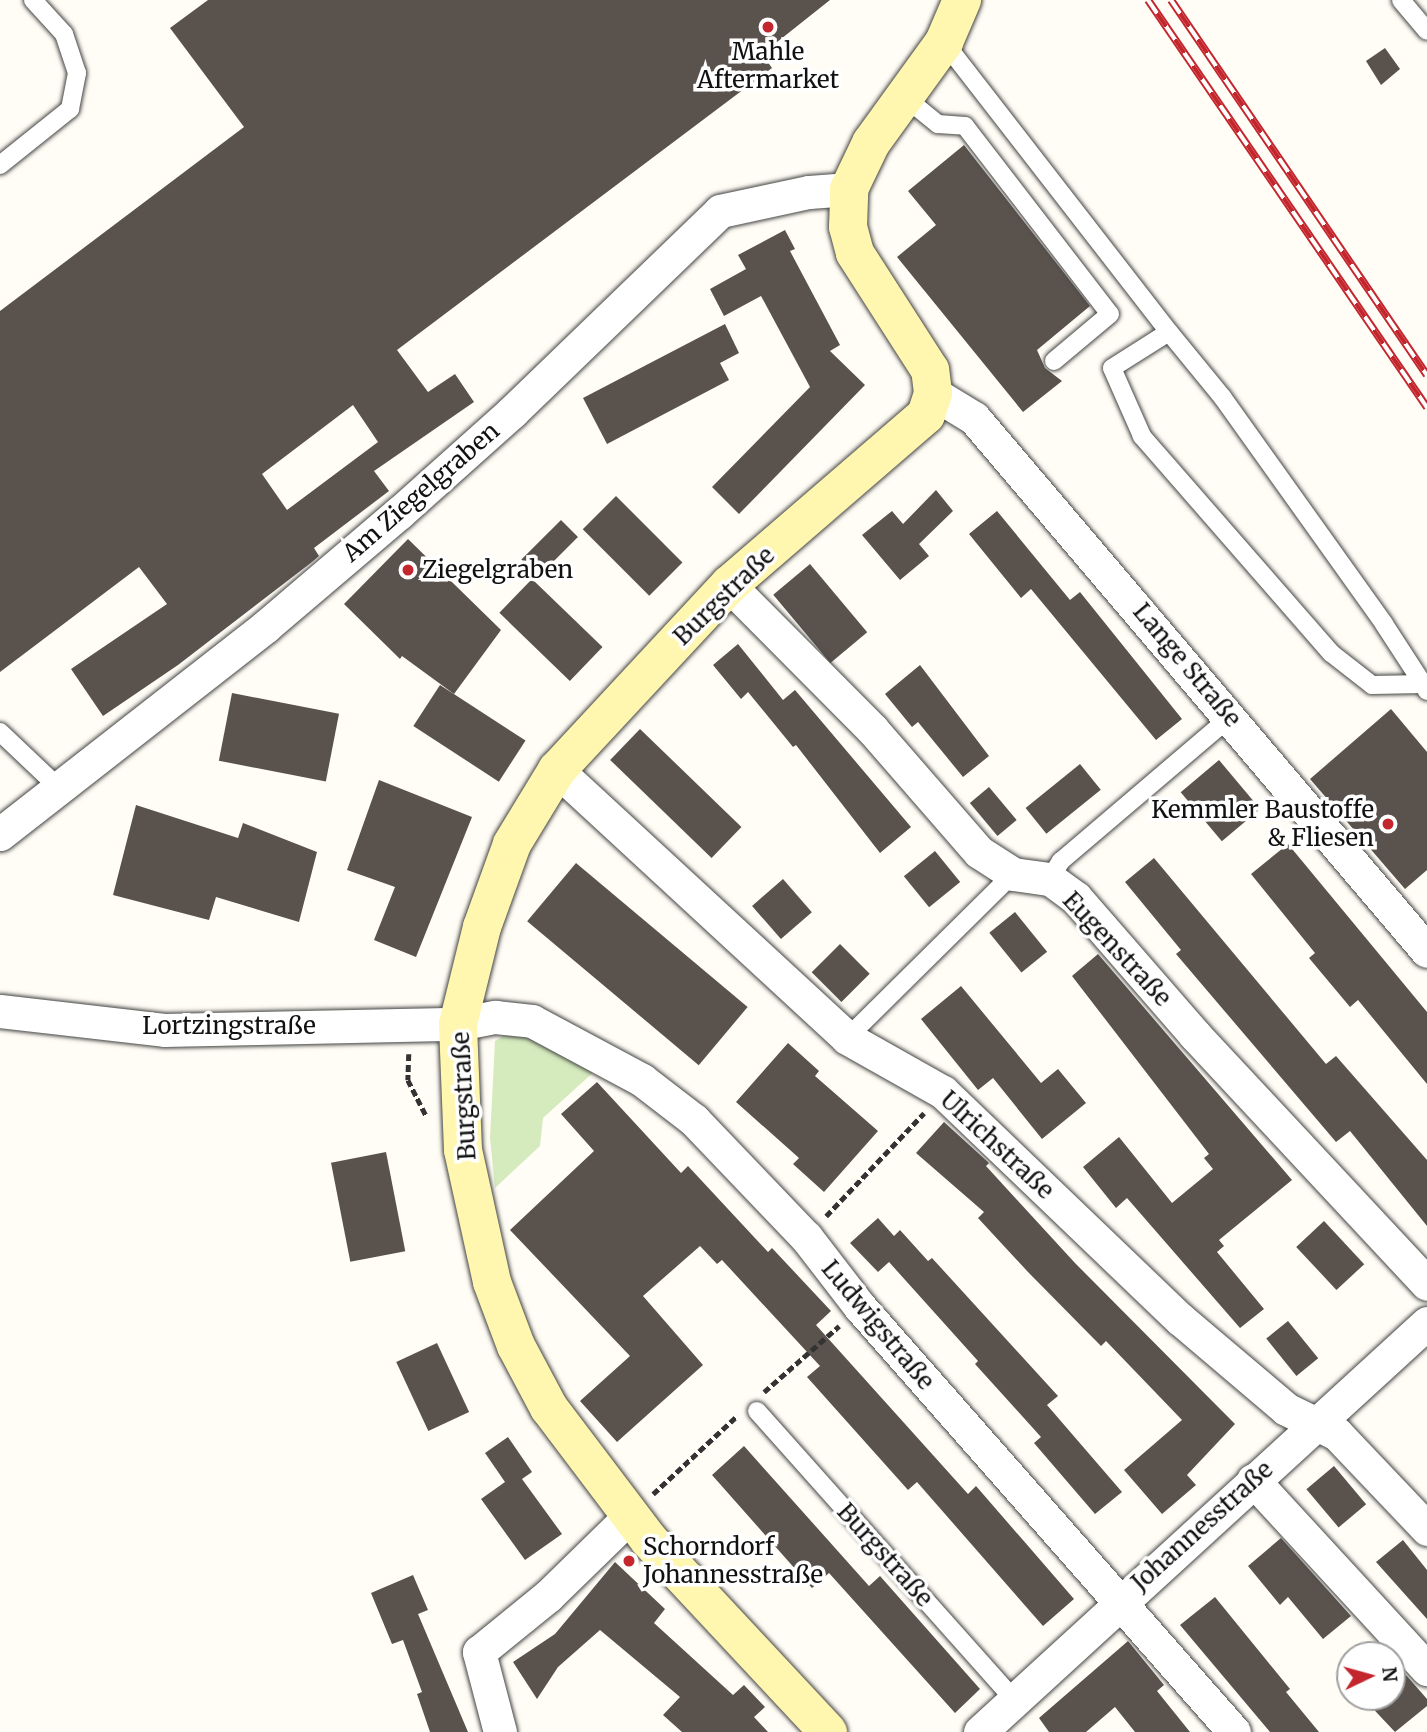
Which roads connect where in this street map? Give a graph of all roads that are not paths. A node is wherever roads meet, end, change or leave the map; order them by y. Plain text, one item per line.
1 (33, 0) edge
2 (962, 0) edge
3 (1401, 0) edge
4 (1427, 31) edge
5 (944, 42) junction
6 (907, 99) junction
7 (0, 165) edge
8 (849, 189) junction
9 (1169, 332) junction
10 (1054, 361) dead end
11 (933, 393) junction
12 (729, 585) junction
13 (1425, 687) edge
14 (1230, 717) junction
15 (0, 732) edge
16 (557, 771) junction
17 (59, 788) junction
18 (0, 834) edge
19 (1013, 874) junction
20 (1050, 879) junction
21 (1427, 951) edge
22 (0, 1011) edge
23 (458, 1024) junction
24 (847, 1038) junction
25 (1427, 1284) edge
26 (1427, 1323) edge
27 (757, 1411) dead end
28 (1315, 1424) junction
29 (1253, 1480) junction
30 (630, 1516) junction
31 (1427, 1529) edge
32 (1118, 1603) junction
33 (1427, 1669) edge
34 (1014, 1699) junction
35 (500, 1732) edge
36 (828, 1732) edge
37 (980, 1732) edge
38 (1234, 1732) edge

1 - 7 lane
2 - 5 street
3 - 4 lane
5 - 6 street
5 - 9 lane
6 - 8 street
6 - 10 lane
8 - 11 street
8 - 17 street, Am Ziegelgraben
9 - 13 lane
9 - 13 lane
11 - 12 street, Burgstraße
11 - 14 street, Lange Straße
12 - 16 street, Burgstraße
12 - 19 street, Eugenstraße
14 - 20 lane
14 - 21 street, Lange Straße
15 - 17 lane
16 - 23 street, Burgstraße
16 - 24 street, Ulrichstraße
17 - 18 street, Am Ziegelgraben
19 - 20 street, Eugenstraße
19 - 24 lane
20 - 25 street, Eugenstraße
22 - 23 street, Lortzingstraße
23 - 30 street, Burgstraße
23 - 32 street, Ludwigstraße
24 - 28 street, Ulrichstraße
26 - 28 street, Johannesstraße
27 - 34 lane, Burgstraße
28 - 29 street, Johannesstraße
28 - 31 street, Ulrichstraße
29 - 32 street, Johannesstraße
29 - 33 street
30 - 35 street
30 - 36 street, Burgstraße
32 - 34 street, Johannesstraße
32 - 38 street, Ludwigstraße
34 - 37 street, Johannesstraße

